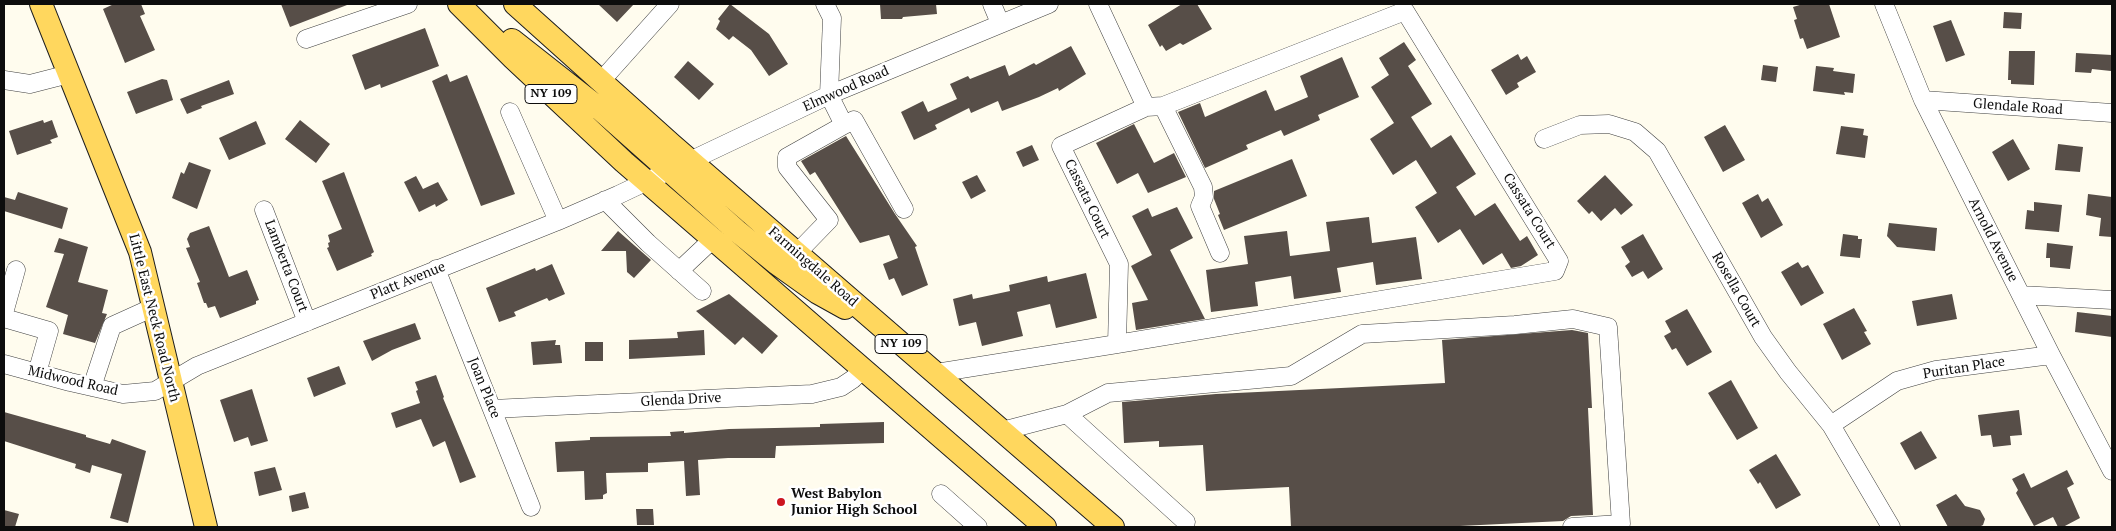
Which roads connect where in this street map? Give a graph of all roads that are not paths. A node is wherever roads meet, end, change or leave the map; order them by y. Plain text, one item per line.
1 (41, 4) edge
2 (408, 4) edge
3 (515, 4) edge
4 (670, 4) edge
5 (825, 4) edge
6 (992, 4) edge
7 (1049, 4) edge
8 (1098, 4) edge
9 (1884, 4) edge
10 (465, 10) edge
11 (1000, 23) junction
12 (306, 39) dead end
13 (69, 74) junction
14 (4, 80) edge
15 (601, 81) junction
16 (829, 95) junction
17 (1923, 100) junction
18 (1154, 106) junction
19 (510, 112) dead end
20 (2112, 114) edge
21 (844, 125) junction
22 (1544, 139) dead end
23 (690, 161) junction
24 (669, 170) junction
25 (646, 181) junction
26 (605, 200) junction
27 (904, 208) dead end
28 (264, 210) dead end
29 (558, 221) junction
30 (713, 239) junction
31 (797, 253) junction
32 (1220, 253) dead end
33 (436, 269) junction
34 (16, 270) dead end
35 (679, 271) junction
36 (702, 291) dead end
37 (2021, 295) junction
38 (2112, 300) edge
39 (154, 307) junction
40 (4, 313) edge
41 (4, 318) edge
42 (307, 322) junction
43 (886, 330) junction
44 (1117, 344) junction
45 (2051, 355) junction
46 (4, 364) edge
47 (863, 369) junction
48 (37, 373) junction
49 (936, 374) junction
50 (171, 382) junction
51 (92, 387) junction
52 (492, 409) junction
53 (1067, 414) junction
54 (1831, 425) junction
55 (1002, 430) junction
56 (2112, 471) edge
57 (940, 494) dead end
58 (531, 507) dead end
59 (1035, 524) edge
60 (1189, 526) edge
61 (206, 527) edge
62 (978, 527) edge
63 (1113, 527) edge
64 (1572, 527) edge
65 (1891, 527) edge

1 - 13 main road, Little East Neck Road North
2 - 12 street
3 - 15 main road, Farmingdale Road / NY 109
4 - 15 street
5 - 16 street
6 - 11 street
7 - 11 street, Elmwood Road
8 - 18 street
9 - 17 street, Arnold Avenue
10 - 24 main road
10 - 25 main road, NY 109
11 - 16 street, Elmwood Road
13 - 14 street
13 - 39 main road, Little East Neck Road North
15 - 23 main road, Farmingdale Road / NY 109
16 - 21 street
16 - 23 street, Elmwood Road
17 - 20 street, Glendale Road
17 - 37 street, Arnold Avenue
18 - 32 street
18 - 44 street, Cassata Court
18 - 44 street, Cassata Court
19 - 29 street
21 - 27 street
21 - 31 street
22 - 54 street, Rosella Court
23 - 24 street, Elmwood Road
23 - 31 main road, Farmingdale Road / NY 109
24 - 25 street, Elmwood Road
24 - 43 main road
25 - 26 street, Platt Avenue
25 - 30 main road, NY 109
26 - 29 street, Platt Avenue
26 - 35 street
28 - 42 street, Lamberta Court
29 - 33 street, Platt Avenue
30 - 35 street
30 - 47 main road, NY 109
31 - 43 main road, Farmingdale Road / NY 109
33 - 42 street, Platt Avenue
33 - 52 street, Joan Place
34 - 40 street
35 - 36 street
37 - 38 street
37 - 45 street, Arnold Avenue
39 - 50 main road, Little East Neck Road North
39 - 51 street
41 - 48 street
42 - 50 street, Platt Avenue
43 - 49 main road, Farmingdale Road / NY 109
44 - 49 street, Cassata Court
45 - 54 street, Puritan Place
45 - 56 street, Arnold Avenue
46 - 48 street, Midwood Road
47 - 52 street, Glenda Drive
47 - 59 main road, NY 109
48 - 51 street, Midwood Road
49 - 55 main road, Farmingdale Road / NY 109
50 - 51 street, Midwood Road
50 - 61 main road, Little East Neck Road North
52 - 58 street, Joan Place
53 - 55 street
53 - 60 street
53 - 64 street
54 - 65 street, Rosella Court
55 - 63 main road, Farmingdale Road / NY 109
57 - 62 street

